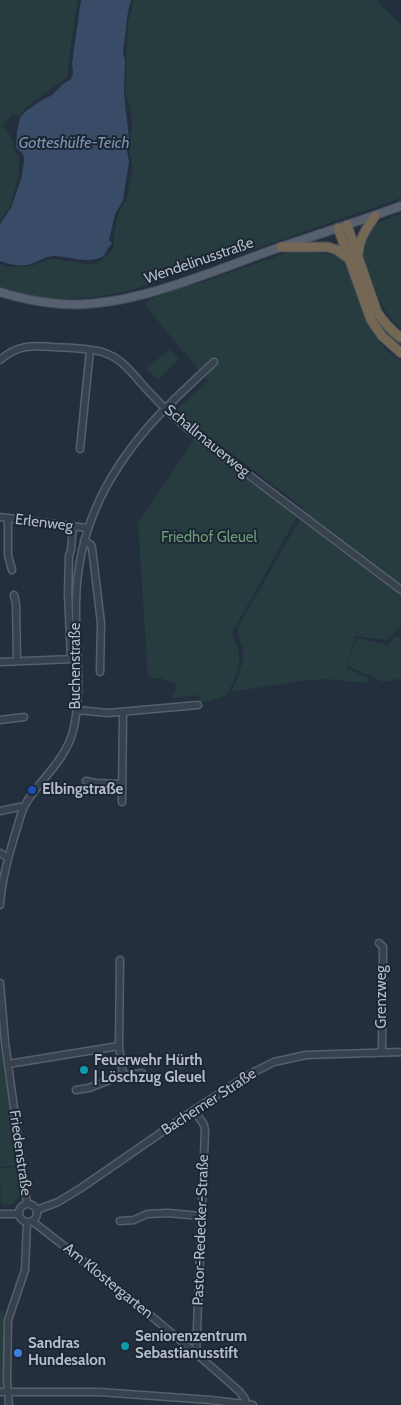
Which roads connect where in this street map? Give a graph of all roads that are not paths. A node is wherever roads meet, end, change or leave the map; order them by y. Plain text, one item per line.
1 (401, 206) edge
2 (375, 216) junction
3 (343, 227) junction
4 (281, 247) junction
5 (354, 258) junction
6 (0, 292) edge
7 (401, 338) edge
8 (90, 350) junction
9 (401, 353) edge
10 (0, 360) edge
11 (214, 362) dead end
12 (166, 409) junction
13 (80, 449) dead end
14 (0, 518) edge
15 (8, 519) junction
16 (73, 526) junction
17 (87, 528) junction
18 (84, 540) junction
19 (12, 570) dead end
20 (401, 590) edge
21 (14, 595) dead end
22 (74, 659) junction
23 (18, 661) junction
24 (0, 662) edge
25 (100, 672) dead end
26 (198, 706) dead end
27 (77, 710) junction
28 (123, 712) junction
29 (24, 717) dead end
30 (0, 720) edge
31 (86, 781) dead end
32 (122, 784) junction
33 (122, 802) dead end
34 (23, 808) junction
35 (0, 811) edge
36 (0, 853) edge
37 (8, 858) junction
38 (0, 905) edge
39 (379, 944) dead end
40 (120, 960) dead end
41 (0, 984) edge
42 (119, 1046) junction
43 (382, 1052) junction
44 (401, 1052) edge
45 (8, 1064) junction
46 (142, 1073) dead end
47 (123, 1075) junction
48 (76, 1090) dead end
49 (194, 1110) junction
50 (26, 1204) junction
51 (37, 1210) junction
52 (0, 1214) edge
53 (18, 1214) junction
54 (202, 1216) junction
55 (120, 1221) dead end
56 (30, 1222) junction
57 (196, 1353) junction
58 (0, 1392) edge
59 (8, 1392) junction
60 (250, 1404) edge
61 (9, 1405) edge

1 - 2 main road, Wendelinusstraße
2 - 3 main road, Wendelinusstraße
2 - 5 highway
3 - 4 main road, Wendelinusstraße
3 - 5 highway
4 - 5 highway
4 - 6 main road, Wendelinusstraße
5 - 7 highway
5 - 9 highway
8 - 10 street, Schallmauerweg
8 - 12 street, Schallmauerweg
8 - 13 street
11 - 12 street, Buchenstraße
12 - 17 street, Buchenstraße
12 - 20 street, Schallmauerweg
14 - 15 street, Erlenweg
15 - 16 street, Erlenweg
15 - 19 street
16 - 17 street, Erlenweg
16 - 22 street, Buchenstraße
17 - 18 street, Buchenstraße
18 - 22 street, Buchenstraße
18 - 25 street, Buchenstraße
21 - 23 street
22 - 23 street
22 - 27 street, Buchenstraße
23 - 24 street
26 - 28 street
27 - 28 street
27 - 34 street, Buchenstraße
28 - 32 street
29 - 30 street
31 - 32 street
32 - 33 street
34 - 35 street
34 - 37 street
36 - 37 street
37 - 38 street
39 - 43 street, Grenzweg
40 - 42 street
41 - 45 street, Friedenstraße
42 - 45 street
42 - 47 street
43 - 44 street, Bachemer Straße
43 - 49 street, Bachemer Straße
45 - 50 street, Friedenstraße
46 - 47 street
47 - 48 street
49 - 51 street, Bachemer Straße
49 - 54 street, Pastor-Redecker-Straße
50 - 51 street
50 - 53 street
51 - 56 street
52 - 53 street
53 - 56 street
54 - 55 street
54 - 57 street, Pastor-Redecker-Straße
56 - 57 street, Am Klostergarten
56 - 59 street
57 - 60 street, Am Klostergarten
58 - 59 street
59 - 60 street
59 - 61 street

